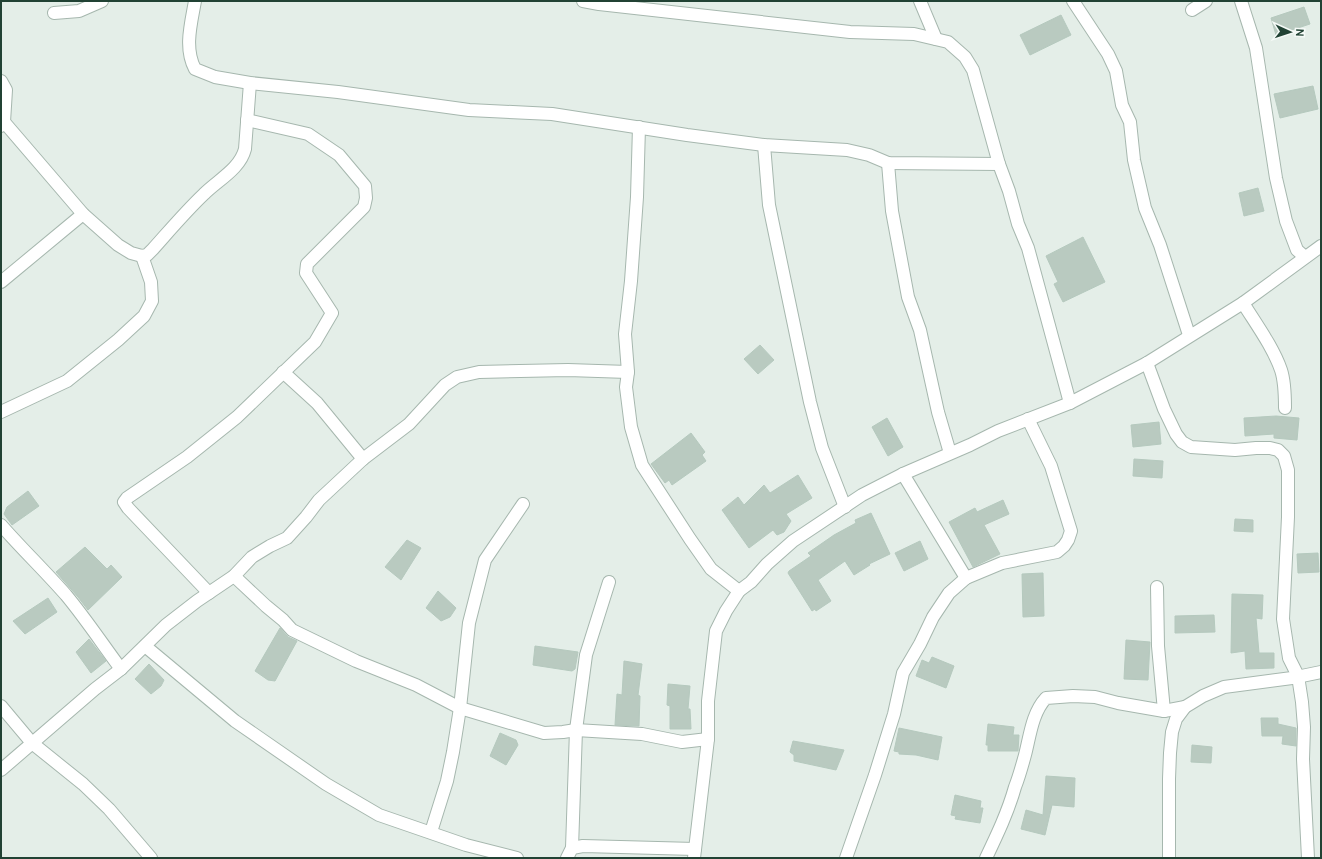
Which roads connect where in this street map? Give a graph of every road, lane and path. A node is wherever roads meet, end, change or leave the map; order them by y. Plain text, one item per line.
1 (102, 1) edge
2 (195, 1) edge
3 (583, 1) edge
4 (920, 1) edge
5 (1073, 1) edge
6 (1206, 1) edge
7 (1241, 1) edge
8 (1192, 10) dead end
9 (54, 13) dead end
10 (936, 39) junction
11 (1, 81) edge
12 (250, 83) junction
13 (247, 120) junction
14 (3, 124) edge
15 (639, 128) junction
16 (764, 145) junction
17 (888, 163) junction
18 (999, 164) junction
19 (83, 214) junction
20 (1321, 246) edge
21 (142, 256) junction
22 (1305, 257) junction
23 (1, 282) edge
24 (1243, 303) junction
25 (1190, 335) junction
26 (1147, 363) junction
27 (283, 372) junction
28 (628, 372) junction
29 (1070, 403) junction
30 (1285, 408) dead end
31 (1, 412) edge
32 (1028, 419) junction
33 (950, 453) junction
34 (364, 459) junction
35 (903, 474) junction
36 (523, 504) dead end
37 (845, 507) junction
38 (1, 525) edge
39 (234, 576) junction
40 (966, 578) junction
41 (609, 582) dead end
42 (1157, 587) dead end
43 (739, 592) junction
44 (209, 593) junction
45 (145, 646) junction
46 (121, 670) junction
47 (1321, 672) edge
48 (1298, 676) junction
49 (1, 706) edge
50 (1185, 706) junction
51 (460, 708) junction
52 (1164, 711) junction
53 (576, 730) junction
54 (708, 739) junction
55 (32, 743) junction
56 (1, 770) edge
57 (431, 832) junction
58 (570, 853) edge
59 (695, 854) edge
60 (152, 858) edge
61 (517, 858) edge
62 (846, 858) edge
63 (986, 858) edge
64 (1169, 858) edge
65 (1308, 858) edge

1 - 9 street
2 - 12 street
3 - 10 street
4 - 10 street
5 - 25 street
6 - 8 street
7 - 22 street
10 - 18 street
11 - 14 street
12 - 13 street
12 - 15 street
13 - 21 street
13 - 27 street
14 - 19 street
15 - 16 street
15 - 28 street
16 - 17 street
16 - 37 street
17 - 18 street
17 - 33 street
18 - 29 street
19 - 21 street
19 - 23 street
20 - 22 street
21 - 31 street
22 - 24 street
24 - 25 street
24 - 30 street
25 - 26 street
26 - 29 street
26 - 48 street
27 - 34 street
27 - 44 street
28 - 34 street
28 - 43 street
29 - 32 street
32 - 33 street
32 - 40 street
33 - 35 street
34 - 39 street
35 - 37 street
35 - 40 street
36 - 51 street
37 - 43 street
38 - 46 street
39 - 44 street
39 - 51 street
40 - 62 street
41 - 53 street
42 - 52 street
43 - 54 street
44 - 45 street
45 - 46 street
45 - 57 street
46 - 55 street
47 - 48 street
48 - 50 street
48 - 65 street
49 - 55 street
50 - 52 street
50 - 64 street
51 - 53 street
51 - 57 street
52 - 63 street
53 - 54 street
53 - 58 street
54 - 59 street
55 - 56 street
55 - 60 street
57 - 61 street
58 - 59 street

